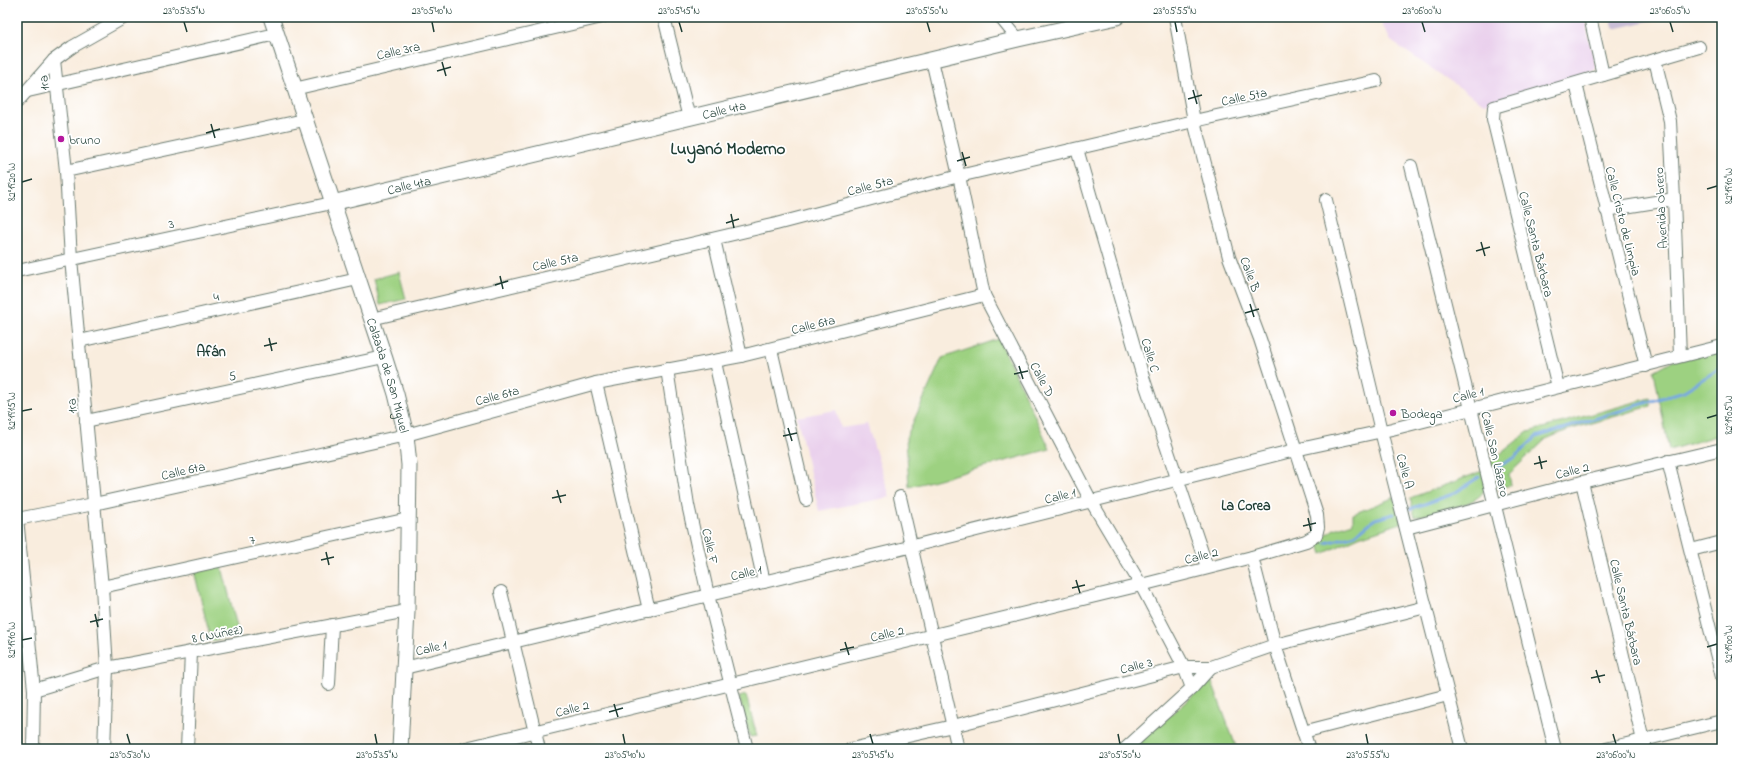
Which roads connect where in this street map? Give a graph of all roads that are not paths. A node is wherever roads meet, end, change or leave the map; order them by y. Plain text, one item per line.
1 (125, 17) edge
2 (271, 17) edge
3 (602, 17) edge
4 (664, 17) edge
5 (1000, 17) edge
6 (1117, 17) edge
7 (1175, 17) edge
8 (1590, 17) edge
9 (276, 34) junction
10 (1018, 39) junction
11 (1699, 47) dead end
12 (54, 60) junction
13 (932, 60) junction
14 (1655, 60) junction
15 (1603, 75) junction
16 (1376, 81) dead end
17 (1576, 84) junction
18 (58, 85) junction
19 (294, 89) junction
20 (28, 91) junction
21 (17, 102) edge
22 (688, 118) junction
23 (304, 120) junction
24 (1194, 121) junction
25 (1077, 149) junction
26 (1411, 166) dead end
27 (66, 171) junction
28 (959, 176) junction
29 (1674, 199) junction
30 (1326, 200) dead end
31 (332, 203) junction
32 (1606, 210) junction
33 (714, 239) junction
34 (71, 259) junction
35 (17, 271) edge
36 (358, 279) junction
37 (984, 295) junction
38 (371, 319) junction
39 (79, 341) junction
40 (1722, 346) edge
41 (771, 349) junction
42 (741, 356) junction
43 (1680, 356) junction
44 (384, 357) junction
45 (715, 362) junction
46 (1646, 366) junction
47 (667, 369) junction
48 (596, 383) junction
49 (1558, 387) junction
50 (1471, 408) junction
51 (86, 422) junction
52 (1381, 431) junction
53 (406, 435) junction
54 (1722, 449) edge
55 (1295, 450) junction
56 (1668, 461) junction
57 (1178, 480) junction
58 (1582, 482) junction
59 (900, 497) dead end
60 (806, 500) dead end
61 (1092, 501) junction
62 (94, 504) junction
63 (1494, 505) junction
64 (17, 519) edge
65 (408, 519) junction
66 (1406, 528) junction
67 (1316, 535) joint
68 (1722, 542) edge
69 (911, 546) junction
70 (1691, 550) junction
71 (1252, 557) junction
72 (1207, 567) junction
73 (764, 582) junction
74 (1141, 585) junction
75 (102, 587) junction
76 (501, 592) dead end
77 (708, 595) junction
78 (1426, 606) junction
79 (649, 610) junction
80 (407, 611) junction
81 (332, 625) junction
82 (931, 637) junction
83 (1718, 637) edge
84 (512, 642) junction
85 (1275, 645) junction
86 (191, 652) junction
87 (1184, 667) junction
88 (1211, 667) junction
89 (107, 668) junction
90 (404, 668) junction
91 (1722, 677) edge
92 (329, 684) dead end
93 (730, 684) junction
94 (1192, 688) junction
95 (34, 690) junction
96 (1448, 696) junction
97 (1722, 721) edge
98 (953, 726) junction
99 (534, 732) junction
100 (1303, 732) junction
101 (1644, 744) edge
102 (33, 749) edge
103 (104, 749) edge
104 (187, 749) edge
105 (400, 749) edge
106 (462, 749) edge
107 (538, 749) edge
108 (747, 749) edge
109 (851, 749) edge
110 (958, 749) edge
111 (1125, 749) edge
112 (1309, 749) edge
113 (1462, 749) edge
114 (1555, 749) edge
115 (1606, 749) edge

1 - 12 street
2 - 9 main road, Calzada de San Miguel
3 - 19 street, Calle 3ra
4 - 22 street
5 - 10 street
6 - 10 main road, Calle 4ta
7 - 24 street, Calle B
8 - 15 street
9 - 18 street
9 - 19 main road, Calzada de San Miguel
10 - 13 main road, Calle 4ta
11 - 14 street
12 - 18 street, 1ra
12 - 20 street
13 - 22 main road, Calle 4ta
13 - 28 street, Calle D
14 - 15 street
14 - 29 street, Avenida Obrero
15 - 17 street
16 - 24 street, Calle 5ta
17 - 32 street, Calle Cristo de Limpia
17 - 49 street, Calle Santa Bárbara
18 - 20 street
18 - 27 street, 1ra
19 - 23 main road, Calzada de San Miguel
20 - 21 street
22 - 31 main road, Calle 4ta
23 - 27 street
23 - 31 main road, Calzada de San Miguel
24 - 25 street, Calle 5ta
24 - 55 street, Calle B
25 - 28 street, Calle 5ta
25 - 57 street, Calle C
26 - 50 street, Calle San Lázaro
27 - 34 street, 1ra
28 - 33 street, Calle 5ta
28 - 37 street, Calle D
29 - 32 street
29 - 43 street, Avenida Obrero
30 - 52 street, Calle A
31 - 34 street, 3
31 - 36 main road, Calzada de San Miguel
32 - 46 street, Calle Cristo de Limpia
33 - 38 street, Calle 5ta
33 - 42 street
34 - 35 street, 3
34 - 39 street, 1ra
36 - 38 main road, Calzada de San Miguel
36 - 39 street, 4
37 - 41 street, Calle 6ta
37 - 61 street, Calle D
38 - 44 main road, Calzada de San Miguel
39 - 51 street, 1ra
40 - 43 street, Calle 1
41 - 42 street, Calle 6ta
41 - 60 street
42 - 45 street, Calle 6ta
43 - 46 street, Calle 1
44 - 51 street, 5
44 - 53 main road, Calzada de San Miguel
45 - 47 street, Calle 6ta
45 - 73 street
46 - 49 street, Calle 1
47 - 48 street, Calle 6ta
47 - 77 street, Calle F
48 - 53 street, Calle 6ta
48 - 79 street
49 - 50 street, Calle 1
50 - 52 street, Calle 1
50 - 63 street, Calle San Lázaro
51 - 62 street, 1ra
52 - 55 street, Calle 1
52 - 66 street, Calle A
53 - 62 street, Calle 6ta
53 - 65 main road, Calzada de San Miguel
54 - 56 street, Calle 2
55 - 57 street, Calle 1
55 - 67 street, Calle B
56 - 58 street, Calle 2
56 - 70 street
57 - 61 street, Calle 1
57 - 72 street, Calle C
58 - 63 street, Calle 2
58 - 101 street, Calle Santa Bárbara
59 - 69 street
61 - 69 street, Calle 1
61 - 74 street, Calle D
62 - 64 street, Calle 6ta
62 - 75 street, 1ra
63 - 66 street, Calle 2
63 - 114 street, Calle San Lázaro
64 - 95 street
65 - 75 street, 7
65 - 80 main road, Calzada de San Miguel
66 - 78 street, Calle A
67 - 71 street, Calle 2
68 - 70 street
69 - 73 street, Calle 1
69 - 82 street
70 - 83 street
71 - 72 street, Calle 2
71 - 85 street
72 - 74 street, Calle 2
73 - 77 street, Calle 1
74 - 82 street, Calle 2
74 - 87 street, Calle D
75 - 89 street, 1ra
76 - 84 street
77 - 79 street, Calle 1
77 - 93 street, Calle F
78 - 85 street, Calle 3
78 - 96 street, Calle A
79 - 84 street, Calle 1
80 - 81 street, 8 (Núñez)
80 - 90 main road, Calzada de San Miguel
81 - 86 street, 8 (Núñez)
81 - 92 street
82 - 93 street, Calle 2
82 - 98 street
83 - 91 street
84 - 90 street, Calle 1
84 - 99 street
85 - 88 street, Calle 3
85 - 100 street
86 - 89 street, 8 (Núñez)
86 - 104 street
87 - 88 street, Calle 3
87 - 94 street, Calle D
87 - 98 street, Calle 3
88 - 94 street
89 - 95 street, 8 (Núñez)
89 - 103 street, 1ra
90 - 105 main road, Calzada de San Miguel
93 - 99 street, Calle 2
93 - 108 street, Calle F
94 - 111 street
95 - 102 street
96 - 100 street
96 - 113 street, Calle A
97 - 101 street
98 - 109 street, Calle 3
98 - 110 street
99 - 106 street, Calle 2
99 - 107 street
100 - 112 street
101 - 115 street

